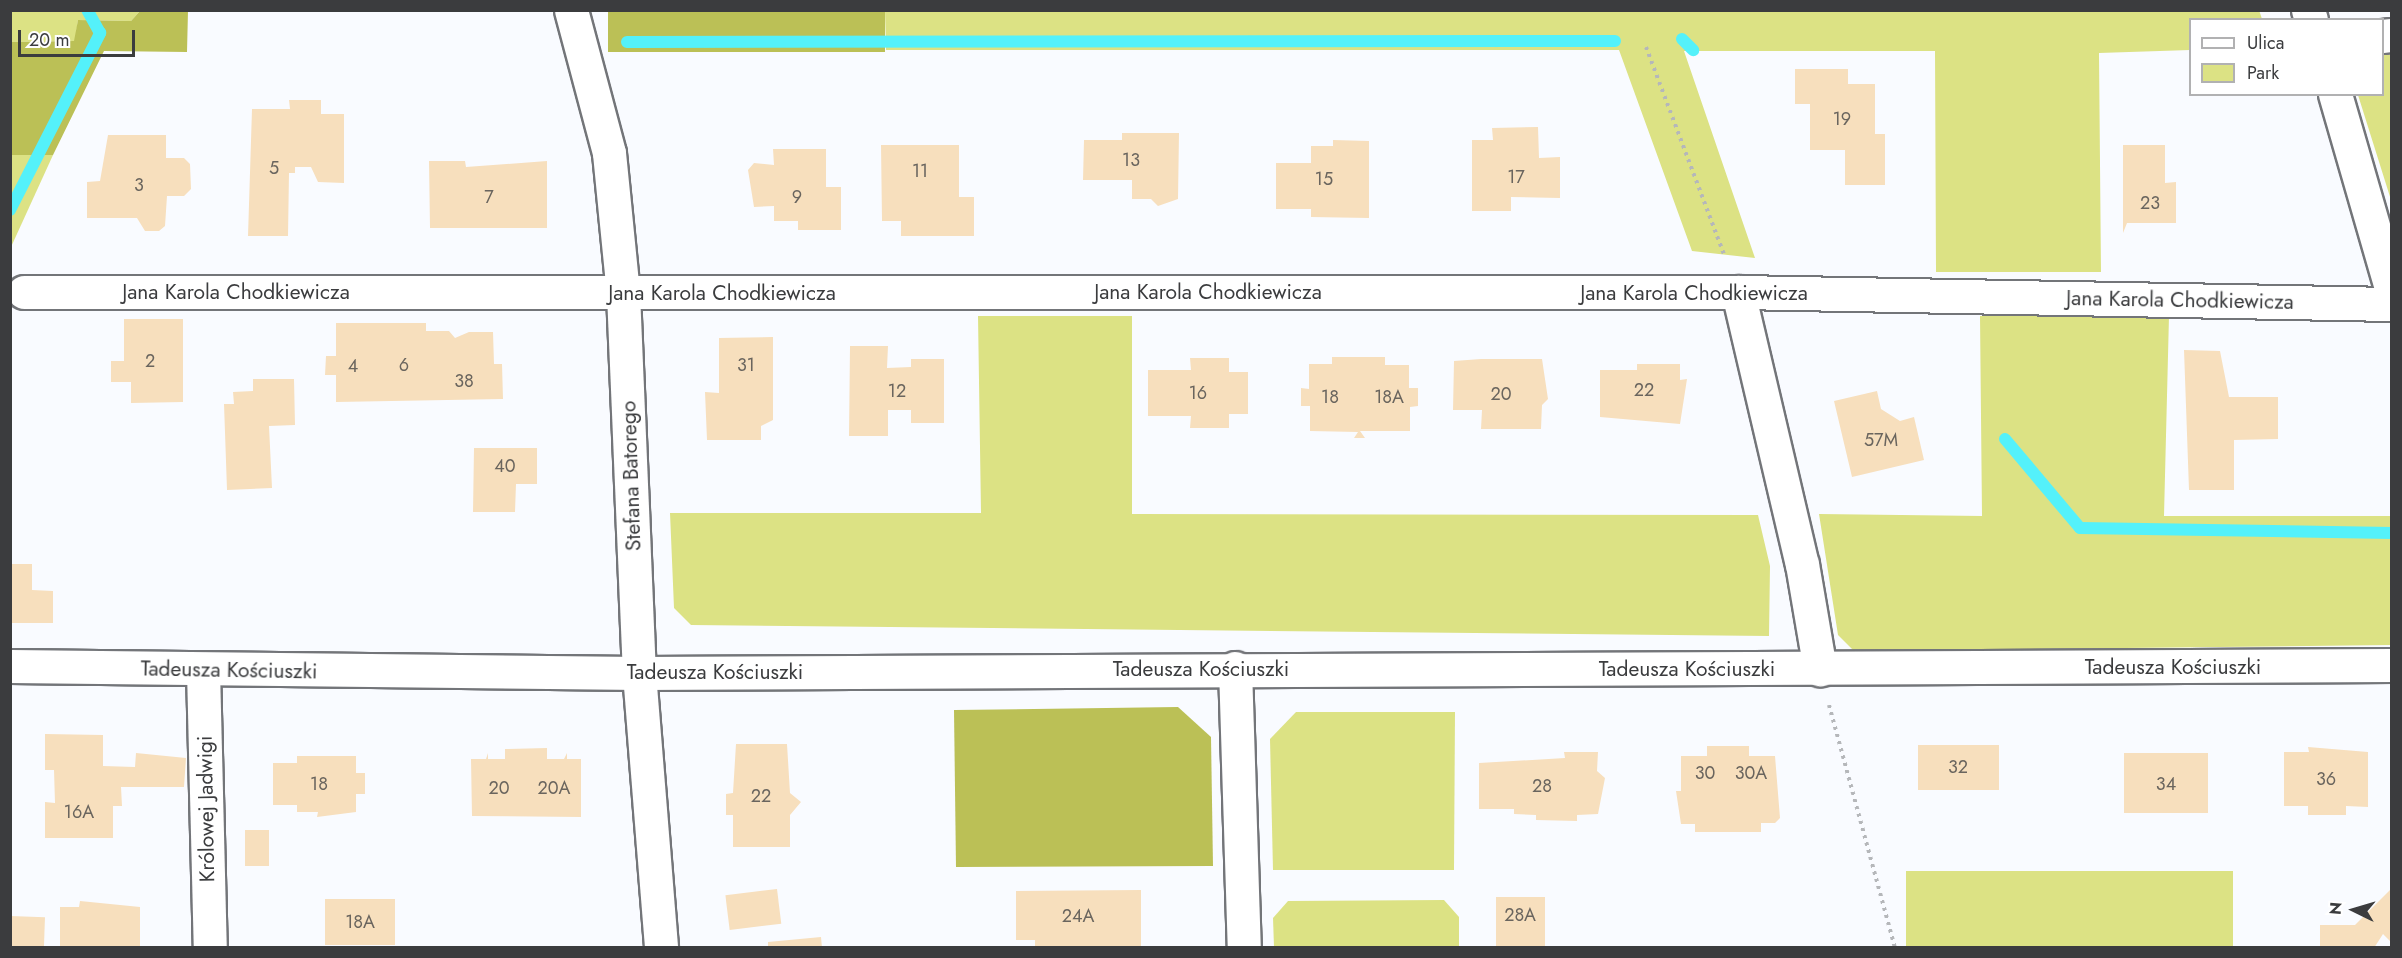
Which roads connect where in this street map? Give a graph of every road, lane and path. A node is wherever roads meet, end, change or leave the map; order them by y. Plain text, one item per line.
1 (571, 10) edge
2 (1646, 47) dead end
3 (2337, 96) edge
4 (24, 292) dead end
5 (1738, 292) junction
6 (2391, 292) edge
7 (623, 293) junction
8 (2391, 304) edge
9 (10, 666) edge
10 (2391, 666) edge
11 (1235, 668) junction
12 (1820, 669) junction
13 (203, 670) junction
14 (639, 673) junction
15 (210, 948) edge
16 (661, 948) edge
17 (1244, 948) edge
18 (1895, 948) edge

1 - 7 street, Stefana Batorego
2 - 5 path
3 - 6 street
4 - 7 street, Jana Karola Chodkiewicza
5 - 7 street, Jana Karola Chodkiewicza
5 - 8 street, Jana Karola Chodkiewicza
5 - 12 street
7 - 14 street, Stefana Batorego
9 - 13 street, Tadeusza Kościuszki
10 - 12 street, Tadeusza Kościuszki
11 - 12 street, Tadeusza Kościuszki
11 - 14 street, Tadeusza Kościuszki
11 - 17 street
12 - 18 path
13 - 14 street, Tadeusza Kościuszki
13 - 15 street, Królowej Jadwigi
14 - 16 street, Stefana Batorego

